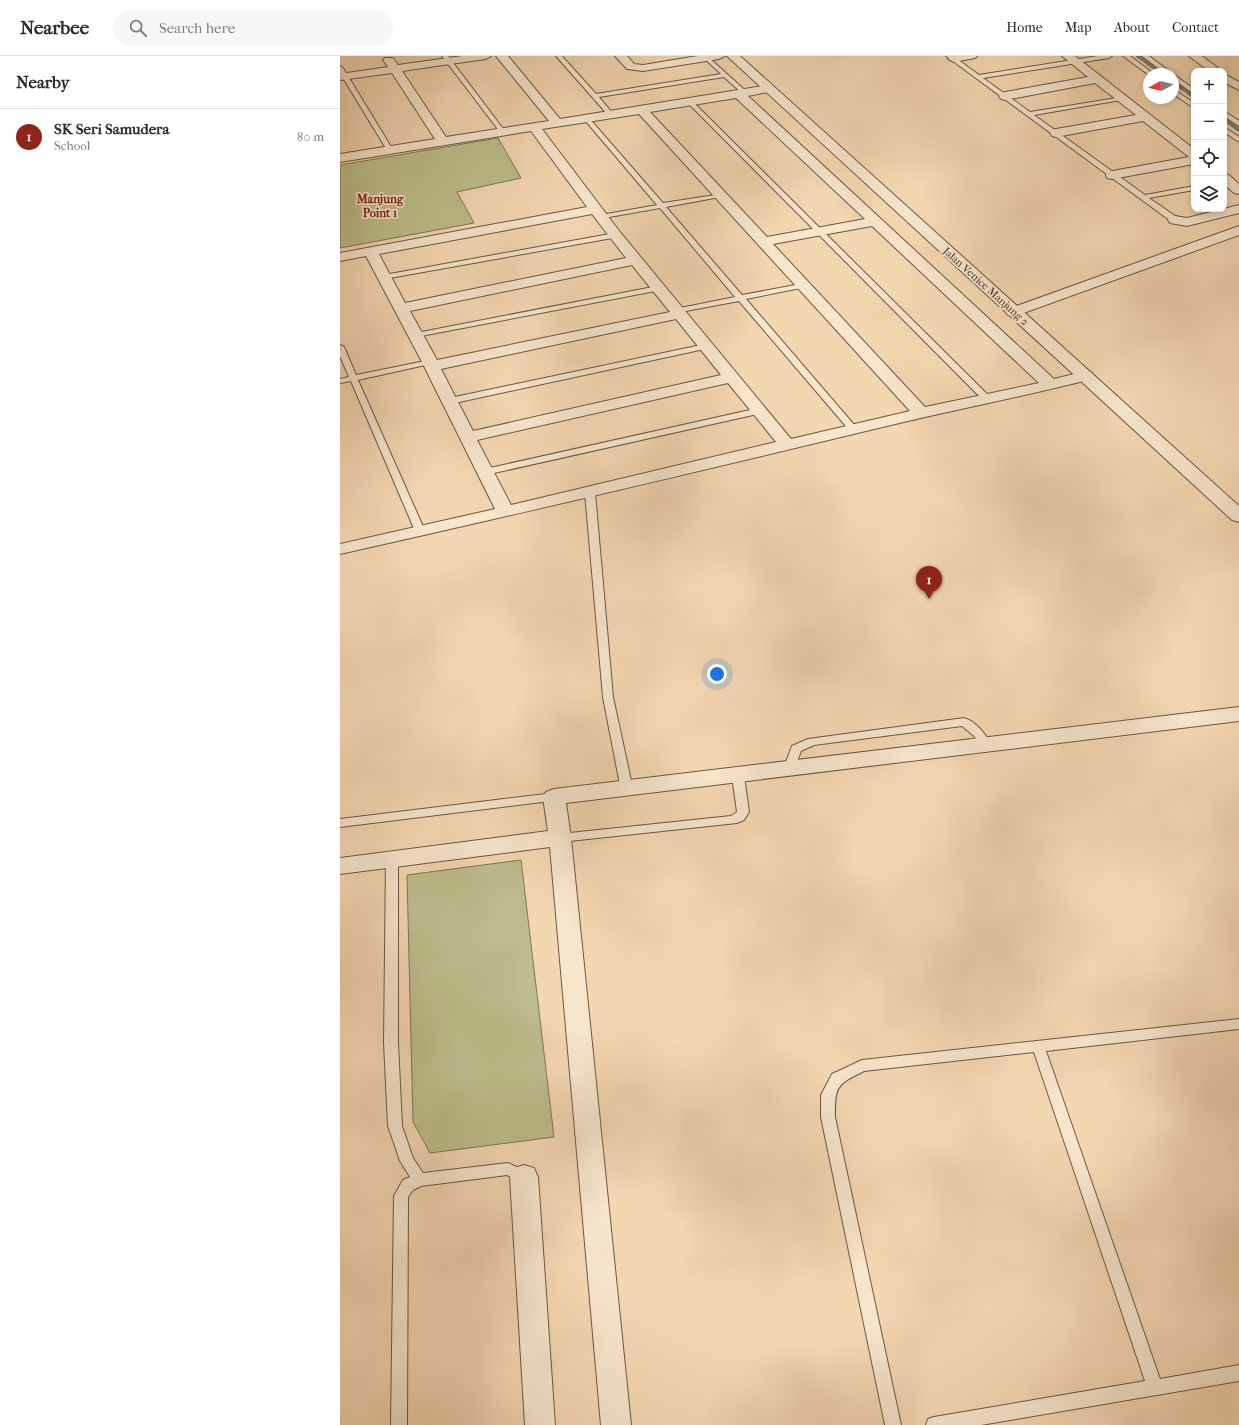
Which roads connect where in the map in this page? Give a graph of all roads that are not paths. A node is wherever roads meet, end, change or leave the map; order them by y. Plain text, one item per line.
1 (386, 56) edge
2 (485, 56) edge
3 (502, 56) edge
4 (559, 56) edge
5 (620, 56) edge
6 (718, 56) edge
7 (733, 56) edge
8 (971, 56) edge
9 (1109, 56) edge
10 (1126, 56) edge
11 (1145, 56) edge
12 (1195, 56) edge
13 (952, 57) edge
14 (707, 58) junction
15 (447, 59) edge
16 (1071, 59) edge
17 (1143, 68) edge
18 (1162, 68) edge
19 (1212, 68) edge
20 (395, 69) junction
21 (342, 74) edge
22 (726, 75) junction
23 (979, 77) junction
24 (1097, 79) junction
25 (1227, 79) edge
26 (1179, 81) edge
27 (1239, 87) edge
28 (769, 89) junction
29 (1191, 90) edge
30 (742, 93) junction
31 (1179, 95) edge
32 (595, 96) junction
33 (1004, 96) junction
34 (1121, 98) junction
35 (690, 102) junction
36 (1191, 104) edge
37 (642, 110) junction
38 (610, 114) junction
39 (1029, 114) junction
40 (1227, 115) edge
41 (1147, 117) junction
42 (586, 118) junction
43 (556, 122) junction
44 (1239, 124) edge
45 (534, 126) junction
46 (502, 131) junction
47 (1227, 131) edge
48 (1056, 133) junction
49 (1239, 140) edge
50 (442, 141) junction
51 (390, 150) junction
52 (1191, 153) edge
53 (340, 158) edge
54 (1191, 161) edge
55 (1112, 175) junction
56 (1227, 182) edge
57 (1191, 189) edge
58 (1239, 190) edge
59 (720, 195) junction
60 (1143, 197) junction
61 (663, 206) junction
62 (1239, 209) edge
63 (598, 213) junction
64 (1175, 220) joint
65 (875, 221) junction
66 (1239, 230) edge
67 (820, 231) junction
68 (615, 235) junction
69 (764, 242) junction
70 (370, 251) junction
71 (340, 257) edge
72 (636, 260) junction
73 (384, 277) junction
74 (803, 285) junction
75 (658, 288) junction
76 (741, 298) junction
77 (402, 308) junction
78 (1013, 312) junction
79 (679, 313) junction
80 (416, 335) junction
81 (706, 346) junction
82 (340, 347) edge
83 (431, 364) junction
84 (1086, 376) junction
85 (732, 377) junction
86 (354, 378) junction
87 (340, 381) edge
88 (1051, 385) junction
89 (987, 399) junction
90 (450, 401) junction
91 (760, 411) junction
92 (921, 413) junction
93 (853, 429) junction
94 (468, 437) junction
95 (787, 445) junction
96 (485, 472) junction
97 (590, 493) junction
98 (505, 512) junction
99 (1239, 516) edge
100 (420, 531) junction
101 (342, 544) edge
102 (1239, 714) edge
103 (738, 776) junction
104 (626, 790) junction
105 (554, 797) junction
106 (340, 823) edge
107 (560, 838) junction
108 (392, 859) junction
109 (340, 866) edge
110 (1239, 1024) edge
111 (1038, 1046) junction
112 (524, 1177) joint
113 (420, 1180) junction
114 (1239, 1374) edge
115 (1156, 1387) junction
116 (398, 1425) edge
117 (540, 1425) edge
118 (616, 1425) edge
119 (893, 1425) edge
120 (934, 1425) edge

1 - 20 street
2 - 15 street
3 - 43 street
4 - 32 lane
5 - 14 street
6 - 14 street
7 - 28 street, Jalan Venice Manjung 2
8 - 13 street
9 - 16 lane
10 - 17 lane
11 - 18 lane
12 - 19 street
13 - 23 lane
14 - 22 lane
15 - 20 street
15 - 46 lane
16 - 23 lane
16 - 24 street
20 - 21 street
20 - 50 street
21 - 51 lane
22 - 30 lane
22 - 32 lane
23 - 33 lane
24 - 33 street
24 - 34 street
25 - 27 street
26 - 29 lane
28 - 30 street
28 - 78 street, Jalan Venice Manjung 2
30 - 35 street
30 - 65 street
31 - 36 lane
32 - 38 lane
33 - 39 lane
34 - 39 lane
34 - 41 street
35 - 37 street
35 - 67 lane
37 - 38 street
37 - 59 street
38 - 42 street
39 - 48 lane
40 - 44 lane
41 - 48 street
41 - 52 street
42 - 43 street
42 - 61 lane
43 - 45 street
45 - 46 street
45 - 63 street
46 - 50 street
47 - 49 lane
48 - 55 lane
50 - 51 street
51 - 53 street
54 - 55 street
55 - 60 lane
56 - 58 street
57 - 60 lane
59 - 61 lane
59 - 69 street
60 - 64 lane
61 - 63 lane
61 - 76 lane
62 - 64 street
63 - 68 street
63 - 70 street
65 - 67 street
65 - 88 street
66 - 78 street
67 - 69 street
67 - 89 lane
68 - 72 street
68 - 73 lane
69 - 74 street
70 - 71 street
70 - 73 street
72 - 75 street
72 - 77 street
73 - 77 street
74 - 76 lane
74 - 92 street
75 - 79 street
75 - 80 lane
76 - 79 lane
76 - 93 lane
77 - 80 street
78 - 84 street, Jalan Venice Manjung 2
79 - 81 street
79 - 83 street
80 - 83 street
81 - 85 street
81 - 90 lane
82 - 86 lane
83 - 86 lane
83 - 90 street
84 - 88 street
84 - 99 street, Jalan Venice Manjung 2
85 - 91 street
85 - 94 street
86 - 87 lane
86 - 100 lane
88 - 89 street
89 - 92 street
90 - 94 street
91 - 95 street
91 - 96 lane
92 - 93 street
93 - 95 street
94 - 96 street
95 - 97 street
96 - 98 street
97 - 98 street
97 - 104 lane
98 - 100 street
100 - 101 street
102 - 103 street
103 - 104 street
103 - 107 lane
104 - 105 street
105 - 106 lane
105 - 107 street
107 - 108 street
107 - 118 street
108 - 109 street
108 - 113 lane
110 - 111 lane
111 - 115 lane
111 - 119 lane
112 - 113 lane
112 - 117 street
113 - 116 lane
114 - 115 lane
115 - 120 lane

